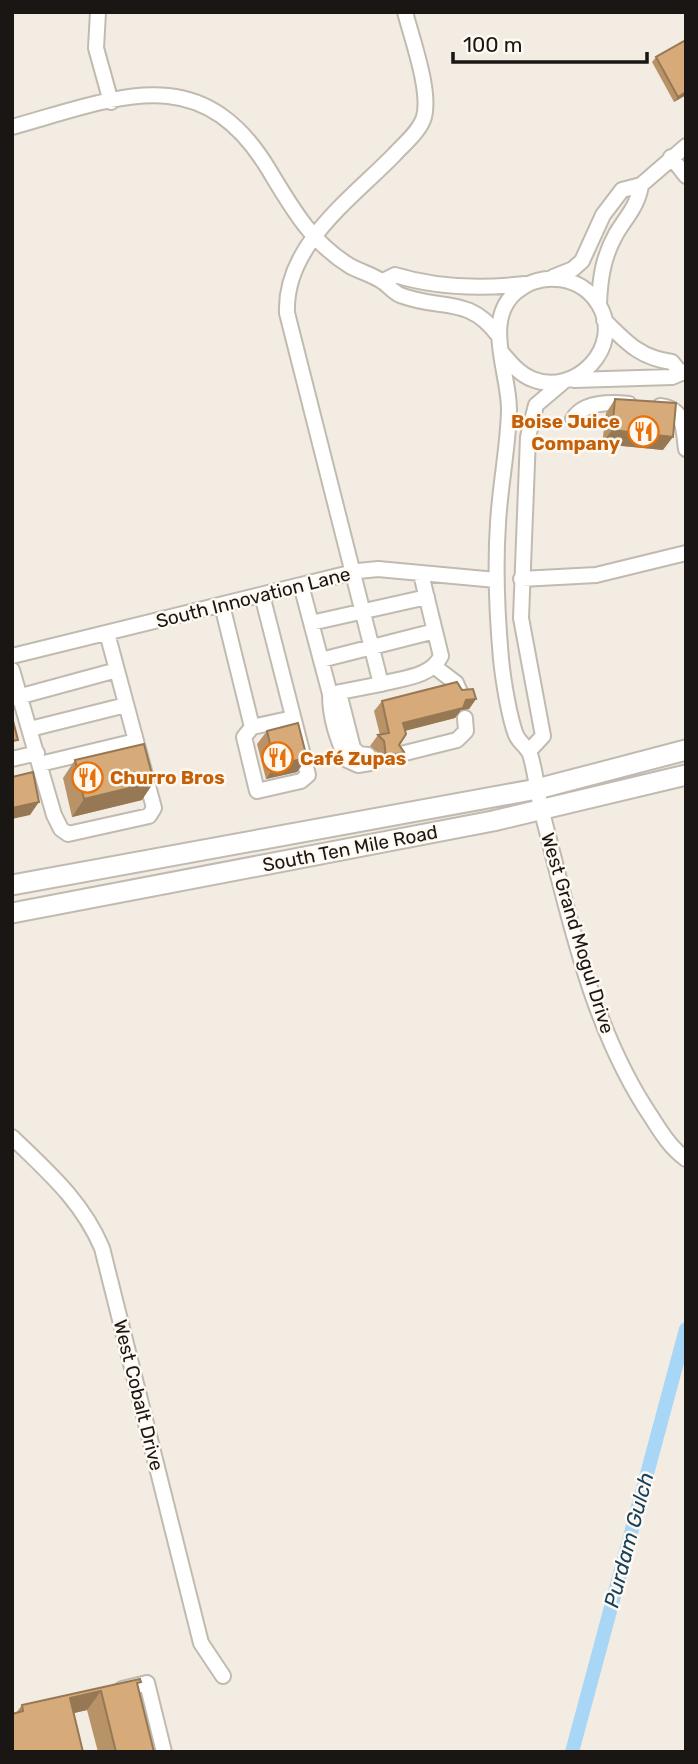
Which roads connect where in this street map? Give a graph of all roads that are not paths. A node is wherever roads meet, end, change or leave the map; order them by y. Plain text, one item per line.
1 (98, 12) edge
2 (405, 12) edge
3 (111, 102) junction
4 (12, 127) edge
5 (686, 146) edge
6 (671, 157) junction
7 (686, 176) edge
8 (641, 185) junction
9 (313, 237) junction
10 (552, 278) junction
11 (383, 281) junction
12 (533, 283) junction
13 (598, 304) junction
14 (604, 320) junction
15 (498, 335) junction
16 (501, 352) junction
17 (683, 372) edge
18 (568, 381) junction
19 (573, 419) dead end
20 (686, 449) edge
21 (686, 553) edge
22 (351, 573) junction
23 (421, 574) junction
24 (521, 579) junction
25 (496, 580) junction
26 (301, 585) junction
27 (262, 595) junction
28 (427, 597) junction
29 (222, 605) junction
30 (361, 610) junction
31 (311, 623) junction
32 (435, 631) junction
33 (107, 633) junction
34 (371, 647) junction
35 (12, 656) edge
36 (321, 660) junction
37 (435, 667) junction
38 (12, 670) edge
39 (117, 670) junction
40 (381, 684) junction
41 (456, 692) edge
42 (335, 694) junction
43 (16, 698) edge
44 (126, 705) junction
45 (293, 718) junction
46 (461, 719) edge
47 (252, 727) junction
48 (30, 729) junction
49 (136, 741) junction
50 (686, 750) edge
51 (400, 751) edge
52 (529, 751) junction
53 (38, 758) junction
54 (12, 759) edge
55 (369, 759) dead end
56 (686, 775) edge
57 (537, 789) junction
58 (541, 810) junction
59 (12, 885) edge
60 (12, 913) edge
61 (12, 1137) edge
62 (686, 1159) edge
63 (223, 1676) dead end
64 (106, 1693) edge
65 (164, 1752) edge

1 - 3 street
2 - 9 street
3 - 4 street
3 - 9 street
5 - 6 street
6 - 7 street
6 - 8 street
8 - 10 street
8 - 13 street
9 - 11 street
9 - 22 street
10 - 12 street
10 - 13 street
11 - 12 street
11 - 15 street
12 - 15 street
13 - 14 street
14 - 17 street
14 - 18 street
15 - 16 street
16 - 18 street
16 - 25 street, West Grand Mogul Drive
17 - 18 street
18 - 24 street
19 - 20 street
21 - 24 street
22 - 23 street, South Innovation Lane
22 - 26 street, South Innovation Lane
22 - 30 street
23 - 25 street, South Innovation Lane
23 - 28 street
24 - 52 street
25 - 52 street, West Grand Mogul Drive
26 - 27 street, South Innovation Lane
26 - 31 street
27 - 29 street, South Innovation Lane
27 - 45 street
28 - 30 street
28 - 32 street
29 - 33 street, South Innovation Lane
29 - 47 street
30 - 31 street
30 - 34 street
31 - 36 street
32 - 34 street
32 - 37 street
33 - 35 street, South Innovation Lane
33 - 39 street
34 - 36 street
34 - 40 street
36 - 42 street
37 - 40 street
37 - 41 street
38 - 43 street
39 - 43 street
39 - 44 street
40 - 42 street
42 - 55 street
43 - 48 street
44 - 48 street
44 - 49 street
45 - 47 street
45 - 47 street
46 - 51 street
48 - 53 street
49 - 53 street
49 - 53 street
50 - 57 main road, South Ten Mile Road
52 - 57 street, West Grand Mogul Drive
53 - 54 street
56 - 58 main road, South Ten Mile Road
57 - 58 street, West Grand Mogul Drive
57 - 59 main road, South Ten Mile Road
58 - 60 main road, South Ten Mile Road
58 - 62 street, West Grand Mogul Drive
61 - 63 street, West Cobalt Drive
64 - 65 street

